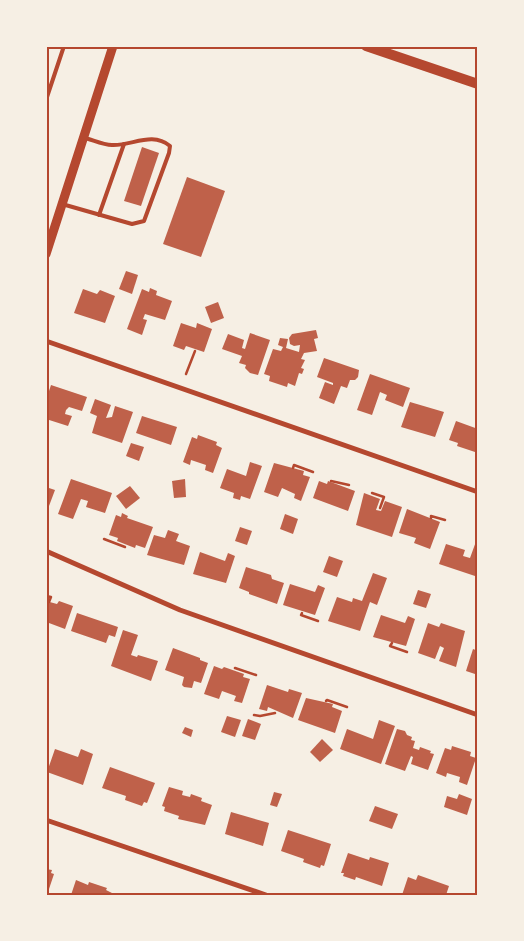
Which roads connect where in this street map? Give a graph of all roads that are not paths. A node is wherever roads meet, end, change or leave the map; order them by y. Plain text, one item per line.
1 (64, 46) edge
2 (113, 46) edge
3 (366, 46) edge
4 (478, 84) edge
5 (46, 100) edge
6 (84, 137) junction
7 (124, 144) junction
8 (62, 204) junction
9 (99, 215) junction
10 (49, 240) edge
11 (46, 254) edge
12 (46, 341) edge
13 (478, 492) edge
14 (46, 551) edge
15 (478, 715) edge
16 (46, 820) edge
17 (266, 895) edge

1 - 5 lane
2 - 6 street
3 - 4 main road
6 - 7 lane
6 - 8 street
7 - 9 lane
7 - 9 lane
8 - 9 lane
8 - 10 street
10 - 11 street
12 - 13 street
14 - 15 street
16 - 17 street

